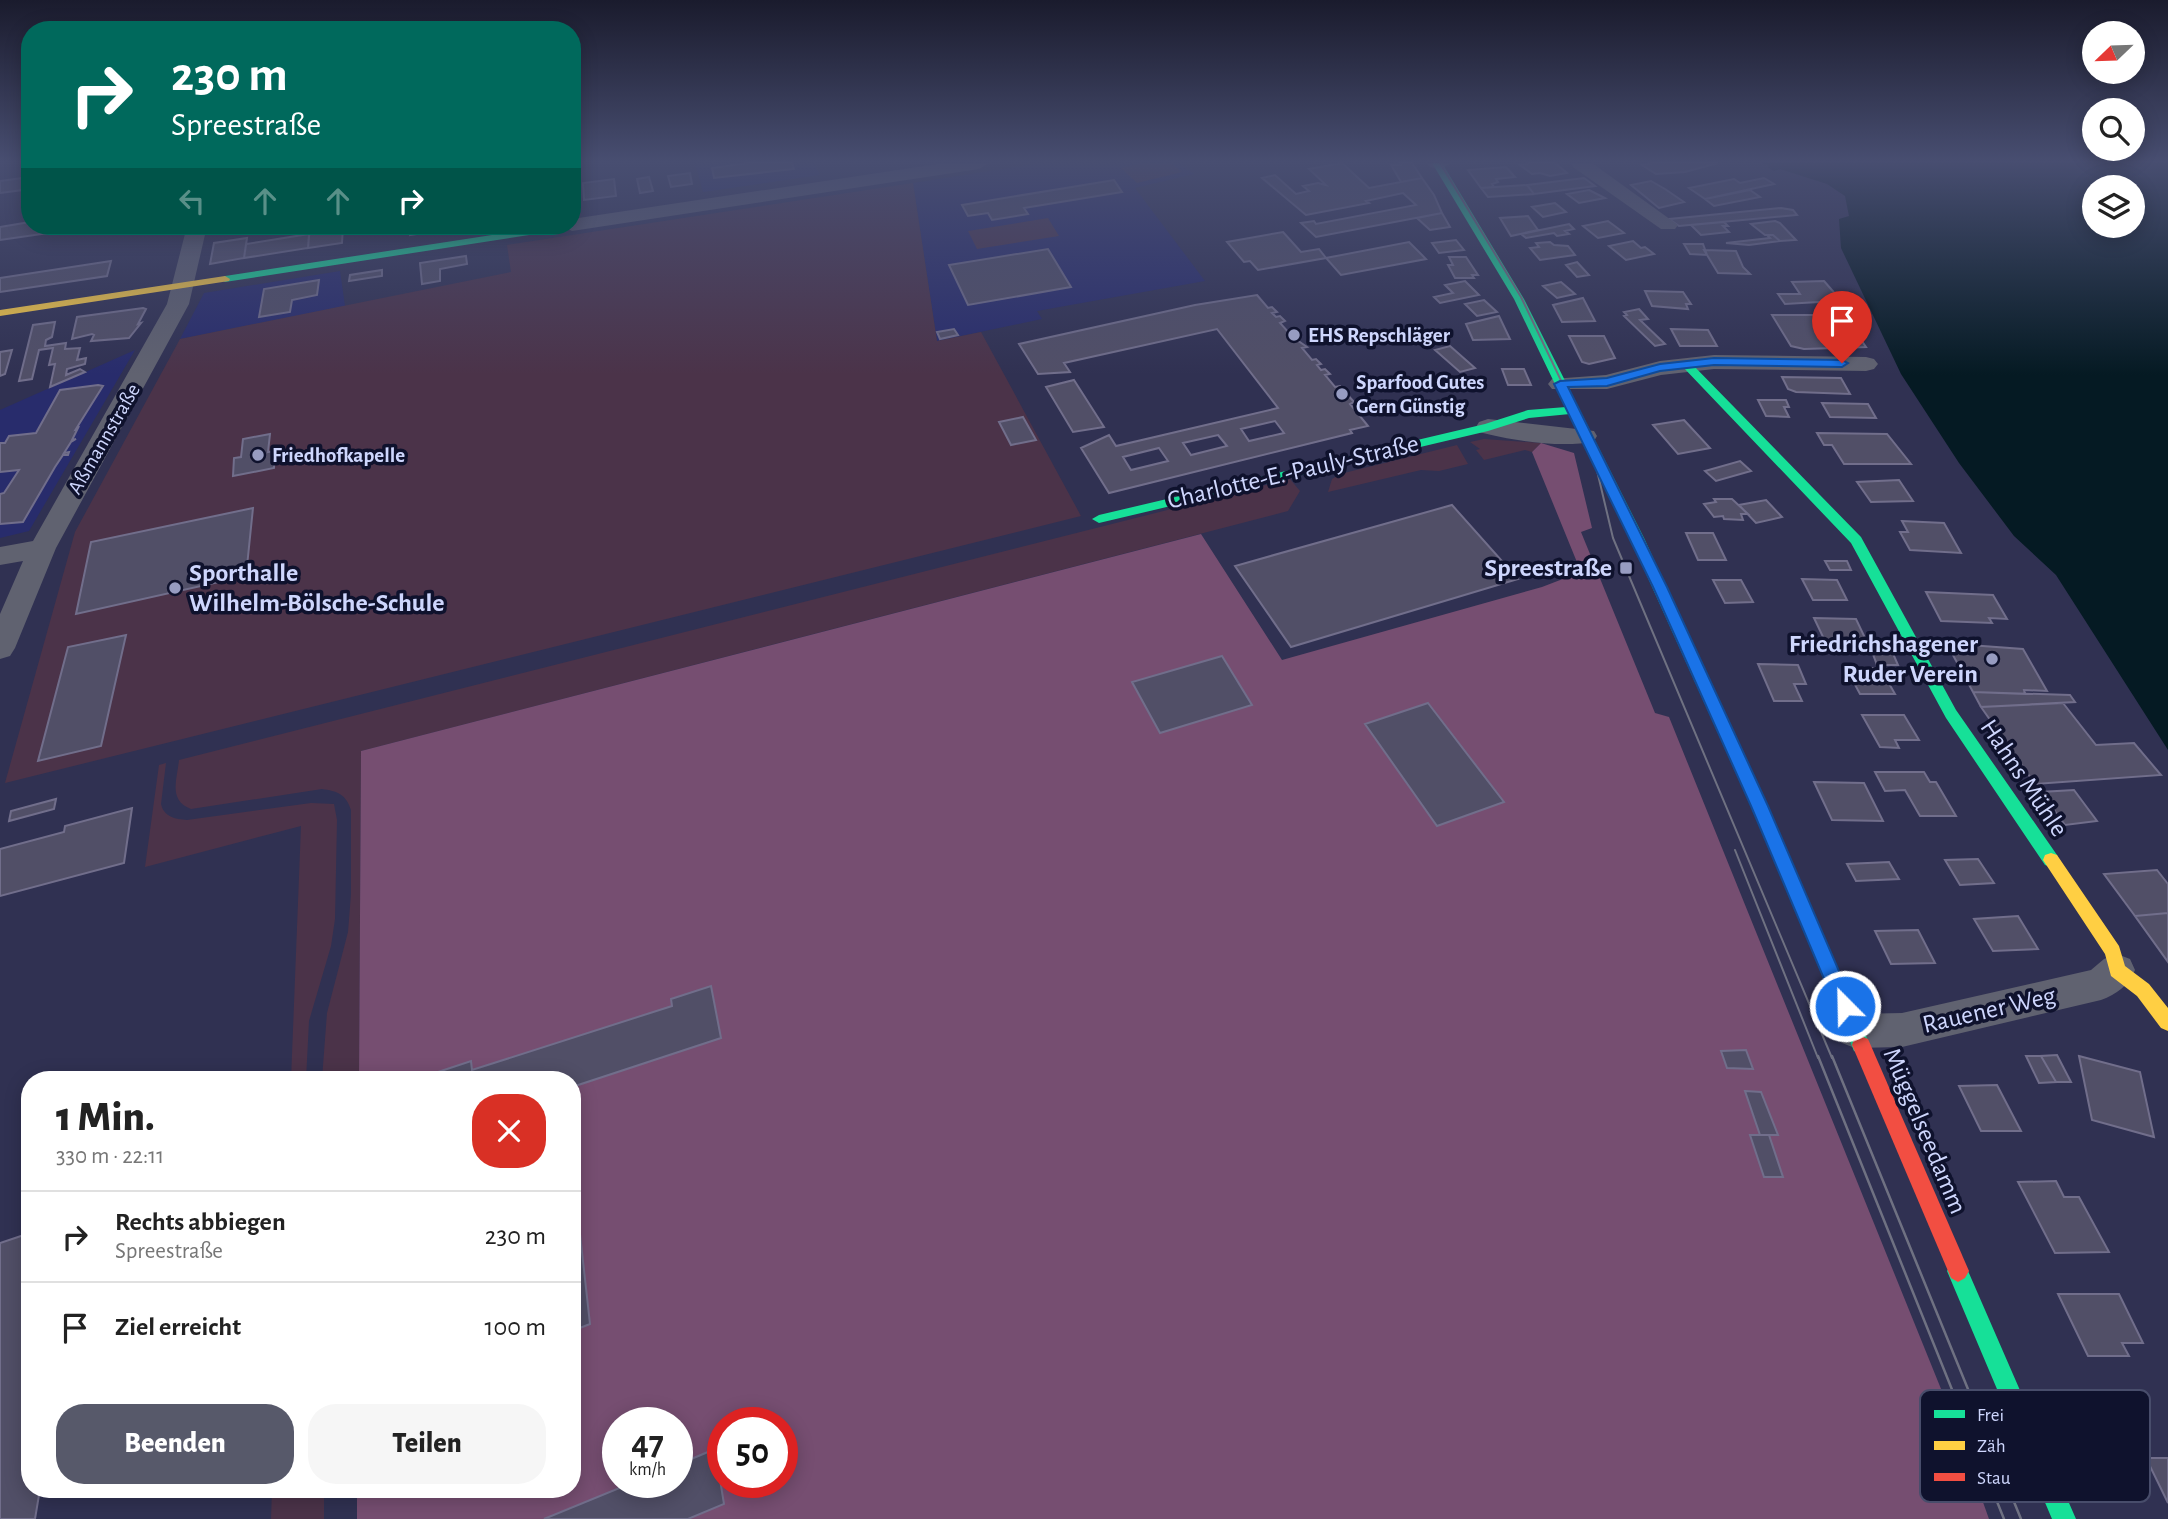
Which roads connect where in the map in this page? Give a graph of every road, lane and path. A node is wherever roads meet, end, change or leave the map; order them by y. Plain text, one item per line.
1 (1481, 234) edge
2 (195, 235) edge
3 (504, 235) edge
4 (184, 284) junction
5 (0, 313) edge
6 (1686, 364) junction
7 (1866, 364) dead end
8 (1560, 384) junction
9 (1573, 410) junction
10 (1488, 427) junction
11 (1585, 436) junction
12 (1099, 519) dead end
13 (42, 548) junction
14 (0, 556) edge
15 (0, 648) edge
16 (2117, 970) junction
17 (2168, 1022) edge
18 (1856, 1031) junction
19 (2009, 1390) edge
20 (2057, 1502) edge
21 (2064, 1519) edge

1 - 8 street, Müggelseedamm
2 - 4 street, Aßmannstraße
3 - 4 street
4 - 5 street
4 - 13 street, Aßmannstraße
6 - 7 street
6 - 8 street
6 - 16 street, Hahns Mühle
8 - 9 street, Müggelseedamm
9 - 10 street, Charlotte-E.-Pauly-Straße
9 - 11 street, Müggelseedamm
10 - 11 street, Charlotte-E.-Pauly-Straße
10 - 12 street, Charlotte-E.-Pauly-Straße
11 - 18 street, Müggelseedamm
13 - 14 street
13 - 15 street, Aßmannstraße
16 - 17 street, Hahns Mühle
16 - 18 street, Rauener Weg
18 - 19 street, Müggelseedamm
20 - 21 street, Müggelseedamm

